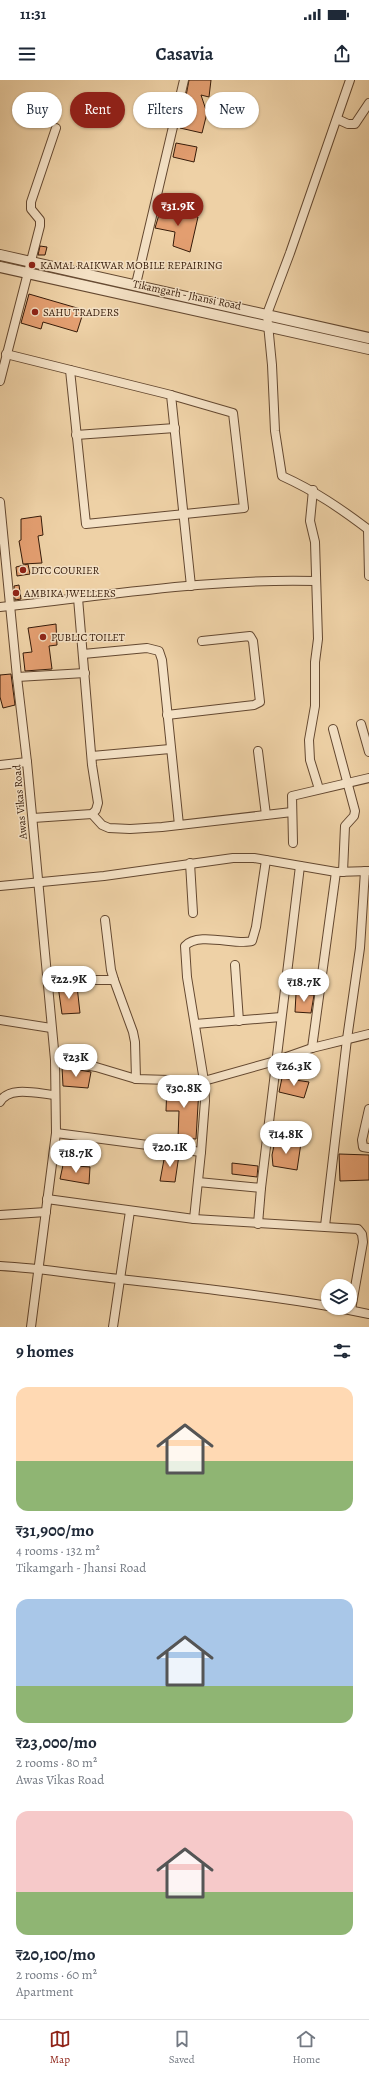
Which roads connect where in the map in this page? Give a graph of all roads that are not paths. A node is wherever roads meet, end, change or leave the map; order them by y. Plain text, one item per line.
1 (184, 80) edge
2 (350, 80) edge
3 (369, 103) edge
4 (336, 119) junction
5 (56, 128) dead end
6 (0, 255) edge
7 (31, 263) junction
8 (0, 267) edge
9 (28, 274) junction
10 (136, 284) junction
11 (267, 314) junction
12 (268, 325) junction
13 (369, 338) edge
14 (369, 349) edge
15 (6, 354) junction
16 (70, 370) junction
17 (0, 381) edge
18 (172, 395) junction
19 (175, 428) junction
20 (76, 434) junction
21 (313, 490) junction
22 (0, 502) edge
23 (184, 515) junction
24 (369, 530) edge
25 (2, 535) edge
26 (369, 576) edge
27 (316, 581) junction
28 (191, 586) junction
29 (78, 598) junction
30 (10, 606) junction
31 (0, 607) edge
32 (202, 641) dead end
33 (83, 654) junction
34 (85, 673) junction
35 (17, 677) junction
36 (167, 714) junction
37 (361, 724) dead end
38 (334, 729) dead end
39 (170, 749) junction
40 (258, 751) dead end
41 (369, 752) edge
42 (92, 756) junction
43 (27, 762) junction
44 (0, 765) edge
45 (369, 778) edge
46 (347, 782) junction
47 (319, 789) junction
48 (292, 812) junction
49 (92, 814) junction
50 (266, 815) junction
51 (33, 818) junction
52 (179, 825) junction
53 (292, 843) dead end
54 (266, 860) junction
55 (190, 863) junction
56 (300, 866) junction
57 (367, 871) edge
58 (340, 872) junction
59 (38, 882) junction
60 (0, 886) edge
61 (193, 913) dead end
62 (105, 920) dead end
63 (235, 965) dead end
64 (49, 980) junction
65 (114, 980) junction
66 (281, 1017) junction
67 (0, 1020) edge
68 (239, 1021) junction
69 (195, 1024) junction
70 (51, 1028) junction
71 (369, 1034) edge
72 (347, 1039) junction
73 (312, 1048) junction
74 (55, 1060) junction
75 (275, 1061) junction
76 (136, 1079) junction
77 (204, 1081) junction
78 (55, 1095) junction
79 (0, 1102) edge
80 (369, 1109) edge
81 (56, 1134) junction
82 (369, 1148) edge
83 (201, 1152) junction
84 (198, 1182) junction
85 (261, 1188) junction
86 (47, 1199) junction
87 (130, 1211) junction
88 (46, 1212) junction
89 (0, 1215) edge
90 (194, 1219) junction
91 (258, 1224) junction
92 (325, 1226) junction
93 (0, 1266) edge
94 (39, 1268) junction
95 (119, 1279) junction
96 (357, 1279) edge
97 (321, 1305) edge
98 (357, 1311) edge
99 (369, 1314) edge
100 (31, 1327) edge
101 (113, 1327) edge

1 - 10 street
2 - 4 street
3 - 4 street
4 - 11 street
5 - 7 street
6 - 7 street
7 - 9 street
7 - 10 street
8 - 9 street, Tikamgarh - Jhansi Road
9 - 12 street, Tikamgarh - Jhansi Road
9 - 15 street
10 - 11 street
11 - 12 street
11 - 13 street
12 - 14 street, Tikamgarh - Jhansi Road
12 - 21 street
15 - 16 street
15 - 17 street
16 - 18 street
16 - 20 street
18 - 19 street
18 - 23 street
19 - 20 street
19 - 23 street
20 - 23 street
21 - 24 street
21 - 27 street
22 - 25 street, Awas Vikas Road
23 - 28 street
24 - 26 street
25 - 30 street, Awas Vikas Road
27 - 28 street
27 - 47 street
28 - 29 street
29 - 30 street
29 - 33 street
30 - 31 street
30 - 35 street, Awas Vikas Road
32 - 36 street
33 - 34 street
33 - 36 street
34 - 35 street
34 - 42 street
35 - 43 street, Awas Vikas Road
36 - 39 street
37 - 41 street
38 - 46 street
39 - 42 street
39 - 52 street
40 - 50 street
42 - 49 street
43 - 44 street
43 - 51 street, Awas Vikas Road
45 - 46 street
46 - 47 street
46 - 58 street
47 - 48 street
48 - 50 street
48 - 53 street
49 - 51 street
49 - 52 street
50 - 52 street
51 - 59 street, Awas Vikas Road
54 - 55 street
54 - 56 street
54 - 69 street
55 - 59 street
55 - 61 street
56 - 58 street
56 - 66 street
57 - 58 street
57 - 72 street
58 - 73 street
59 - 60 street
59 - 64 street, Awas Vikas Road
62 - 65 street
63 - 68 street
64 - 65 street
64 - 70 street, Awas Vikas Road
65 - 76 street
66 - 68 street
66 - 75 street
67 - 70 street
68 - 69 street
69 - 77 street
70 - 74 street, Awas Vikas Road
71 - 72 street
72 - 73 street
72 - 92 street
73 - 75 street
74 - 76 street
74 - 78 street, Awas Vikas Road
75 - 77 street
75 - 85 street
76 - 77 street
77 - 83 street
78 - 79 street
78 - 81 street, Awas Vikas Road
80 - 82 street
81 - 83 street
81 - 86 street, Awas Vikas Road
83 - 84 street
84 - 85 street
84 - 90 street
85 - 91 street
86 - 87 street
86 - 88 street, Awas Vikas Road
87 - 90 street
87 - 95 street
88 - 89 street
88 - 94 street, Awas Vikas Road
90 - 91 street
91 - 92 street
92 - 96 street
93 - 94 street
94 - 95 street
94 - 100 street, Awas Vikas Road
95 - 97 street
95 - 101 street
98 - 99 street

